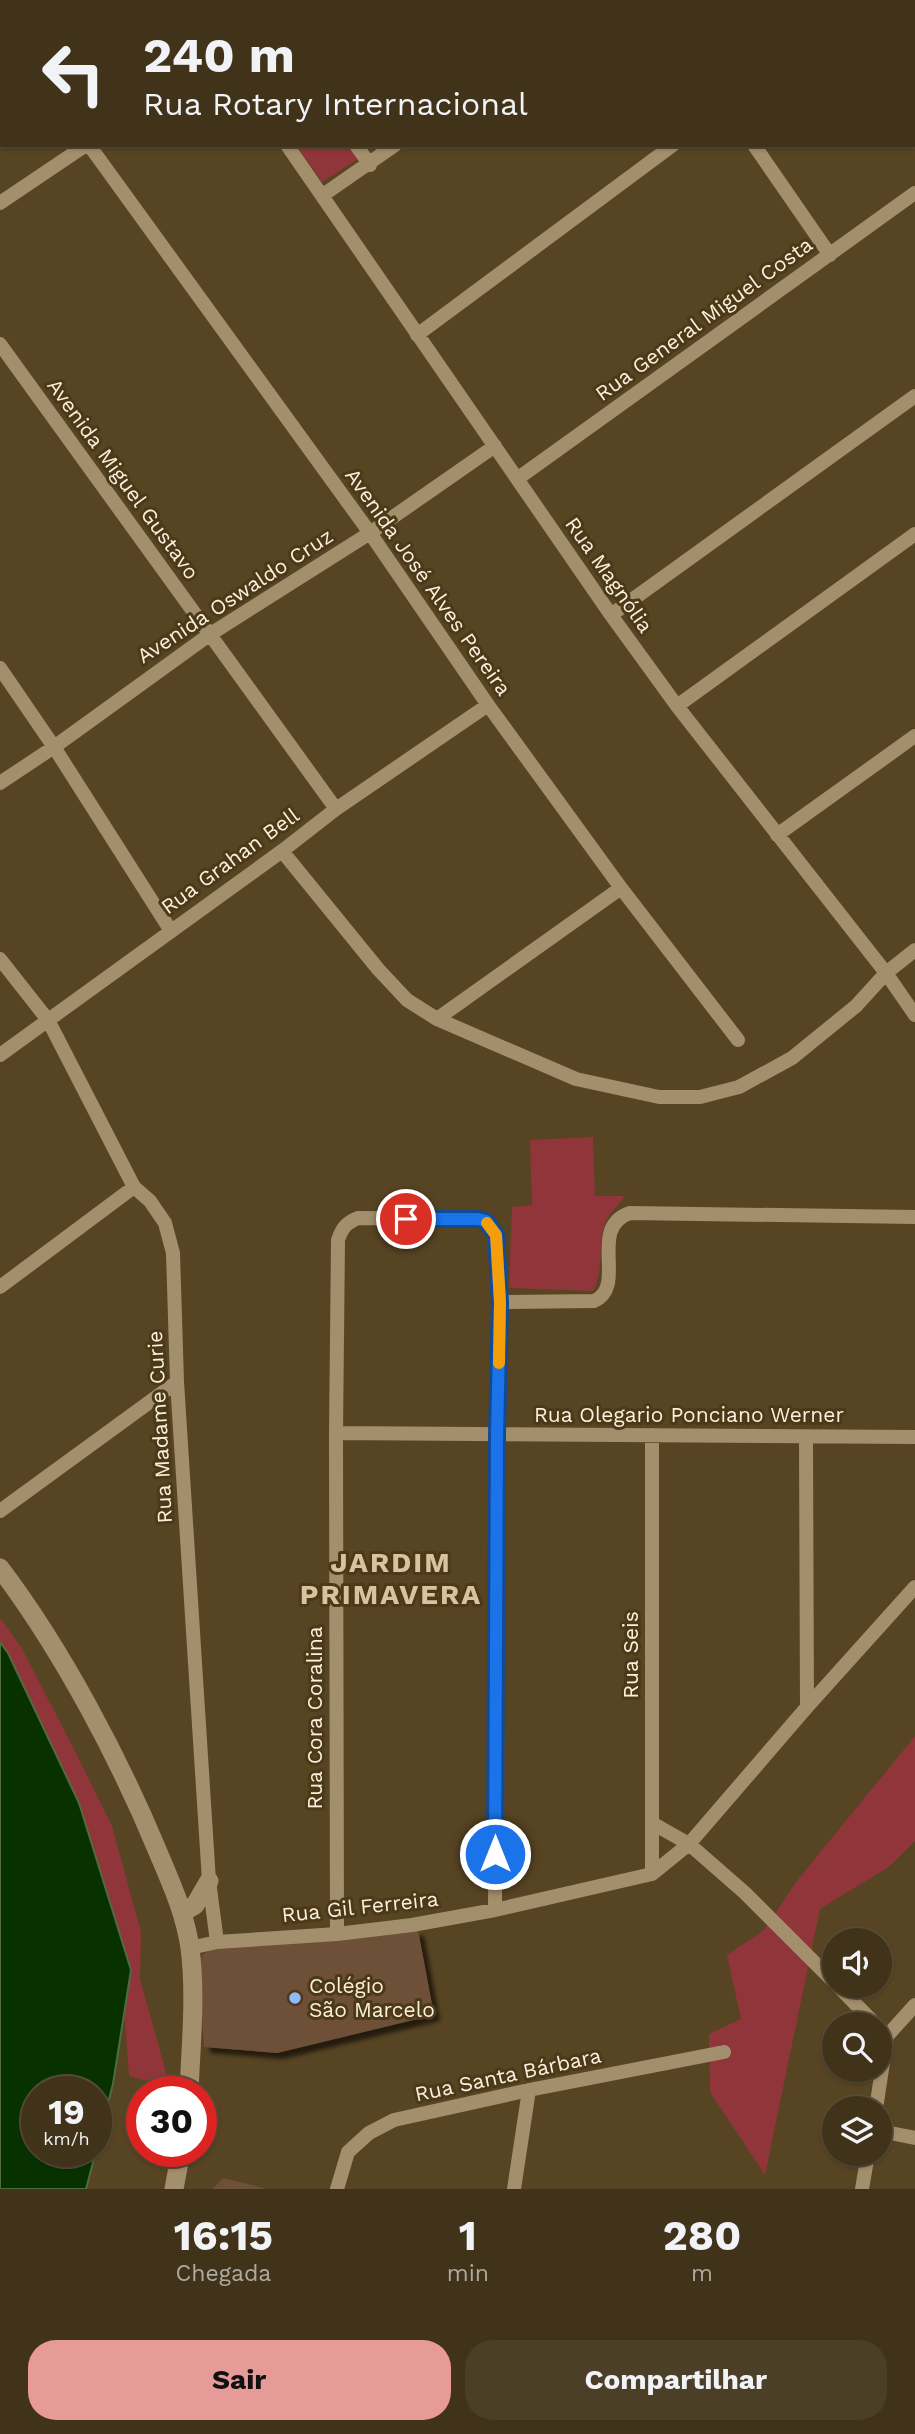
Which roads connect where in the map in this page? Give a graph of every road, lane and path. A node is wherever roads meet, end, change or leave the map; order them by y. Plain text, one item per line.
1 (88, 147) edge
2 (288, 147) edge
3 (357, 147) edge
4 (392, 147) edge
5 (670, 147) edge
6 (755, 147) edge
7 (66, 150) edge
8 (370, 164) junction
9 (915, 193) edge
10 (323, 195) junction
11 (0, 203) edge
12 (830, 255) junction
13 (416, 335) junction
14 (0, 344) edge
15 (915, 396) edge
16 (495, 446) junction
17 (517, 478) junction
18 (370, 533) junction
19 (915, 534) edge
20 (611, 615) junction
21 (209, 635) junction
22 (0, 668) edge
23 (488, 705) junction
24 (677, 706) junction
25 (915, 736) edge
26 (54, 747) junction
27 (0, 783) edge
28 (336, 809) junction
29 (777, 835) junction
30 (282, 850) junction
31 (621, 887) junction
32 (171, 930) junction
33 (915, 950) edge
34 (0, 959) edge
35 (886, 973) junction
36 (915, 1015) edge
37 (437, 1019) junction
38 (48, 1020) junction
39 (738, 1041) dead end
40 (0, 1055) edge
41 (134, 1187) junction
42 (915, 1217) edge
43 (0, 1287) edge
44 (500, 1302) junction
45 (177, 1382) junction
46 (336, 1433) junction
47 (497, 1435) junction
48 (652, 1435) junction
49 (915, 1437) edge
50 (806, 1438) junction
51 (0, 1511) edge
52 (0, 1569) edge
53 (915, 1587) edge
54 (807, 1707) junction
55 (652, 1823) junction
56 (689, 1844) junction
57 (652, 1874) junction
58 (209, 1881) junction
59 (495, 1910) junction
60 (183, 1912) junction
61 (337, 1934) junction
62 (217, 1942) junction
63 (190, 1948) junction
64 (822, 1971) edge
65 (849, 1998) edge
66 (915, 2005) edge
67 (863, 2012) edge
68 (892, 2025) edge
69 (724, 2052) dead end
70 (190, 2076) edge
71 (529, 2090) junction
72 (892, 2133) edge
73 (915, 2138) edge
74 (867, 2166) edge
75 (178, 2167) edge
76 (174, 2189) edge
77 (337, 2189) edge
78 (514, 2189) edge
79 (862, 2189) edge

1 - 18 street, Avenida José Alves Pereira
2 - 10 street, Rua Magnólia
3 - 8 street
4 - 8 street
5 - 13 street
6 - 12 street
7 - 11 street
8 - 10 street
9 - 12 street, Rua General Miguel Costa
10 - 13 street, Rua Magnólia
12 - 17 street, Rua General Miguel Costa
13 - 16 street, Rua Magnólia
14 - 21 street, Avenida Miguel Gustavo
15 - 20 street
16 - 17 street, Rua Magnólia
16 - 18 street, Avenida Oswaldo Cruz
17 - 20 street, Rua Magnólia
18 - 21 street, Avenida Oswaldo Cruz
18 - 23 street, Avenida José Alves Pereira
19 - 24 street
20 - 24 street, Rua Magnólia
21 - 26 street, Avenida Oswaldo Cruz
21 - 28 street, Avenida Miguel Gustavo
22 - 26 street
23 - 28 street, Rua Grahan Bell
23 - 31 street, Avenida José Alves Pereira
24 - 29 street, Rua Magnólia
25 - 29 street
26 - 27 street, Avenida Oswaldo Cruz
26 - 32 street
28 - 30 street, Rua Grahan Bell
29 - 35 street, Rua Magnólia
30 - 32 street, Rua Grahan Bell
30 - 37 street
31 - 37 street
31 - 39 street, Avenida José Alves Pereira
32 - 38 street, Rua Grahan Bell
33 - 35 street
34 - 38 street, Rua Madame Curie
35 - 36 street, Rua Magnólia
35 - 37 street
38 - 40 street, Rua Grahan Bell
38 - 41 street, Rua Madame Curie
41 - 43 street
41 - 45 street, Rua Madame Curie
42 - 44 street
44 - 46 street, Rua Cora Coralina
44 - 47 street
45 - 51 street
45 - 58 street, Rua Madame Curie
46 - 47 street, Rua Olegario Ponciano Werner
46 - 61 street, Rua Cora Coralina
47 - 48 street, Rua Olegario Ponciano Werner
47 - 59 street
48 - 50 street, Rua Olegario Ponciano Werner
48 - 55 street, Rua Seis
49 - 50 street, Rua Olegario Ponciano Werner
50 - 54 street
52 - 60 main road
53 - 54 street, Rua Gil Ferreira
54 - 56 street, Rua Gil Ferreira
55 - 56 street
55 - 57 street, Rua Seis
56 - 57 street, Rua Gil Ferreira
56 - 64 street
57 - 59 street, Rua Gil Ferreira
58 - 60 main road
58 - 62 street, Rua Madame Curie
59 - 61 street, Rua Gil Ferreira
60 - 63 main road
61 - 62 street, Rua Gil Ferreira
62 - 63 street, Rua Gil Ferreira
63 - 70 main road
65 - 67 street
66 - 68 street
69 - 71 street, Rua Santa Bárbara
71 - 77 street, Rua Santa Bárbara
71 - 78 street
72 - 73 street
74 - 79 street
75 - 76 main road

